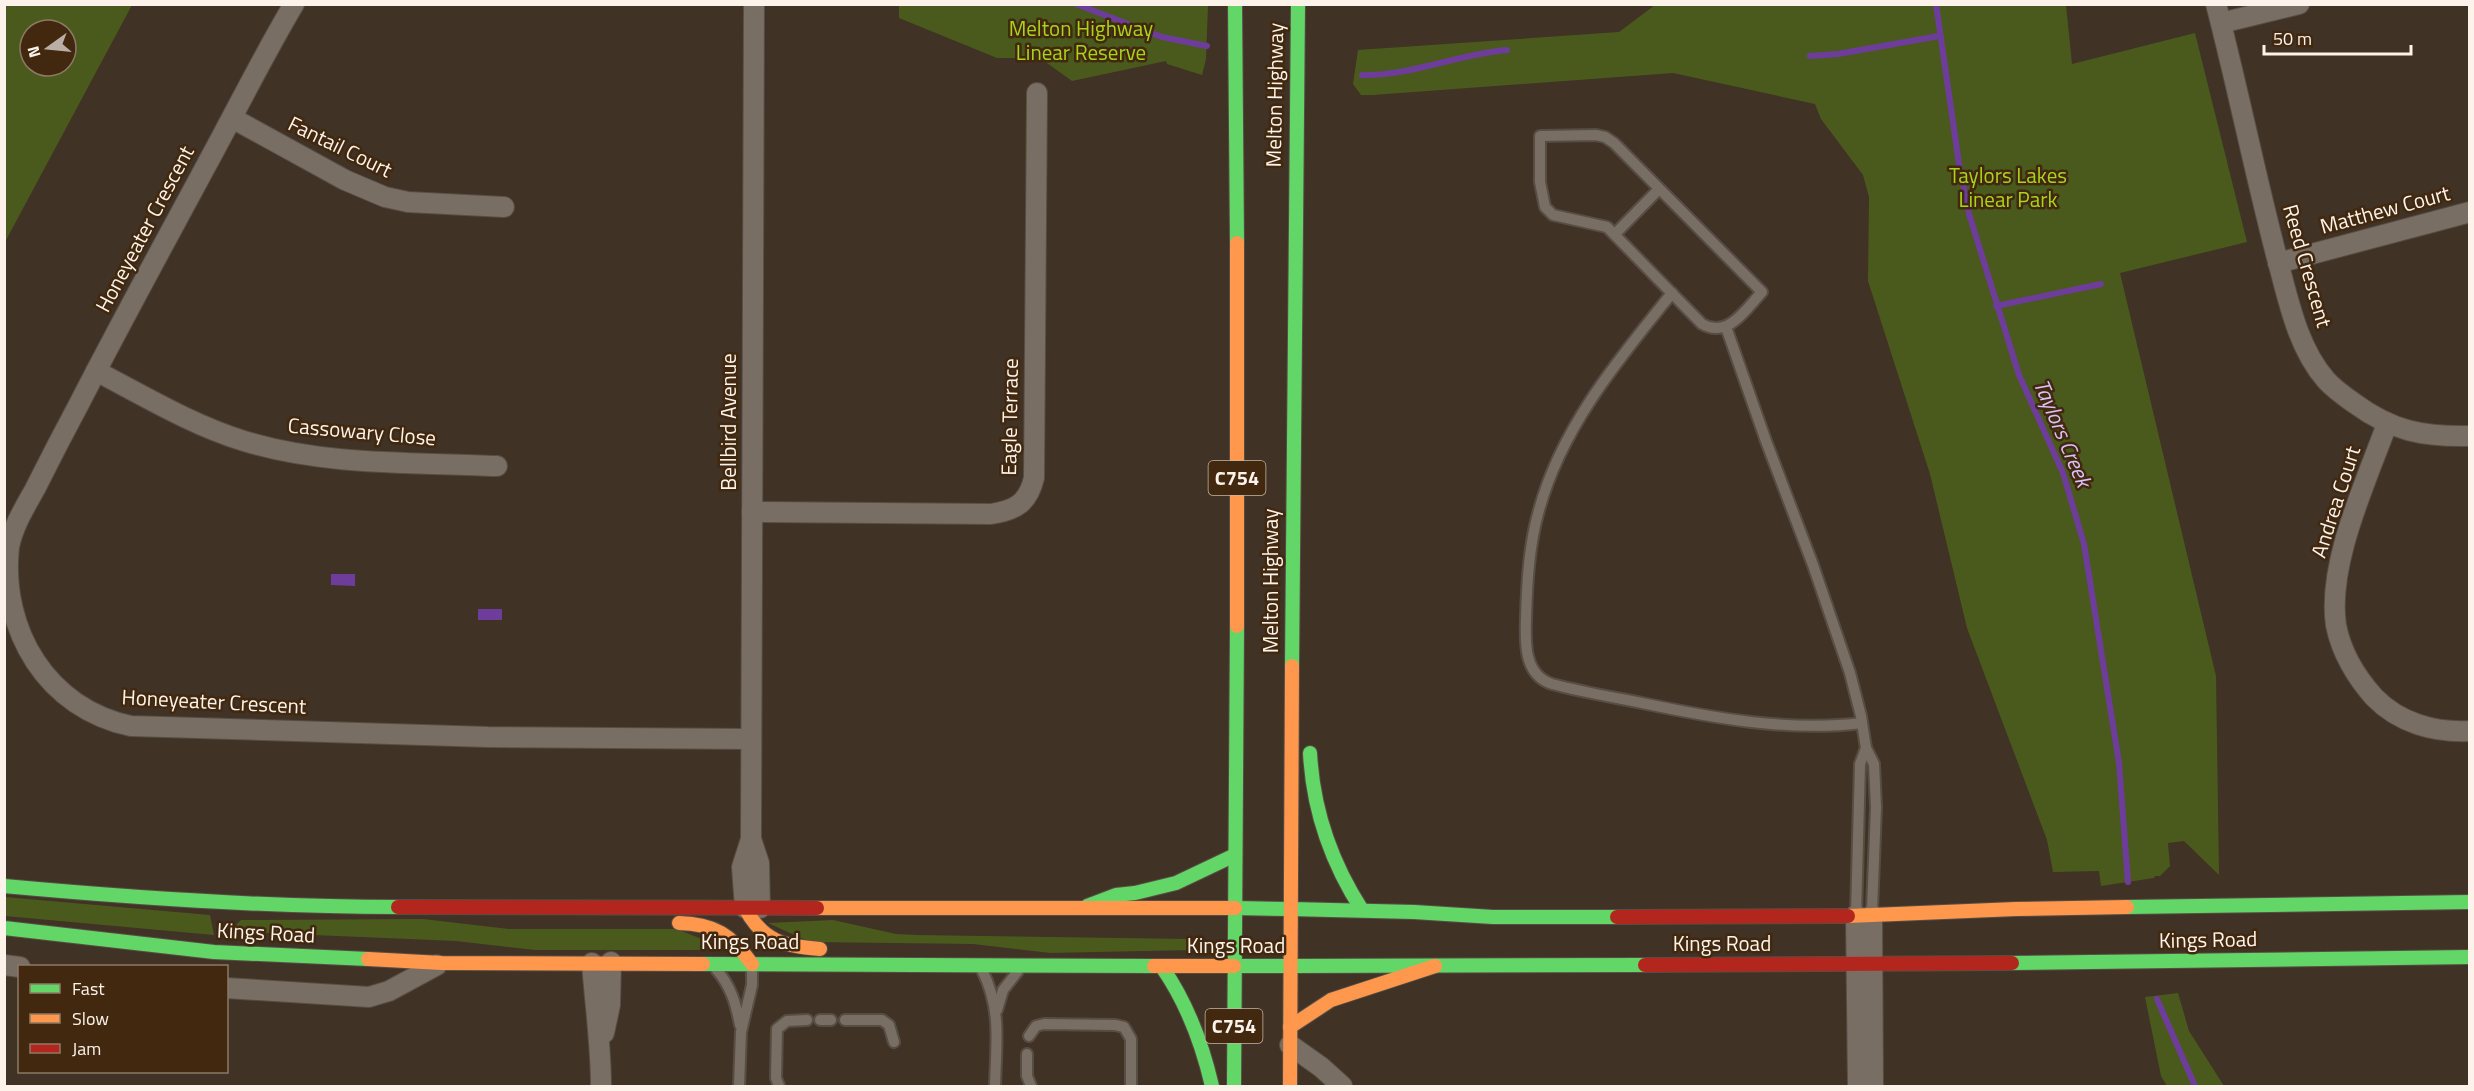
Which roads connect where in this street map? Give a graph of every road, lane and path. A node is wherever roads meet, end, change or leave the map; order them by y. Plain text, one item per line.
1 (294, 4) edge
2 (754, 4) edge
3 (1235, 4) edge
4 (1298, 4) edge
5 (2300, 4) edge
6 (2219, 14) edge
7 (1037, 93) dead end
8 (232, 118) junction
9 (1659, 189) junction
10 (504, 207) dead end
11 (2469, 212) edge
12 (1615, 234) junction
13 (2278, 263) junction
14 (1672, 293) junction
15 (1726, 327) junction
16 (96, 371) junction
17 (1293, 413) junction
18 (2387, 424) junction
19 (2469, 436) edge
20 (497, 466) dead end
21 (752, 512) junction
22 (1307, 537) dead end
23 (12, 639) edge
24 (1862, 723) junction
25 (2469, 731) edge
26 (1310, 734) dead end
27 (751, 739) junction
28 (1866, 748) junction
29 (1235, 855) junction
30 (4, 886) edge
31 (2469, 902) edge
32 (1087, 906) junction
33 (437, 908) junction
34 (752, 908) junction
35 (1235, 908) junction
36 (1290, 909) junction
37 (1362, 910) junction
38 (1864, 915) junction
39 (533, 922) dead end
40 (670, 923) dead end
41 (4, 927) edge
42 (830, 949) dead end
43 (946, 949) dead end
44 (444, 956) junction
45 (2469, 957) edge
46 (601, 962) junction
47 (711, 963) junction
48 (752, 964) junction
49 (979, 964) junction
50 (1864, 964) junction
51 (1024, 965) junction
52 (1234, 966) junction
53 (1290, 966) junction
54 (1435, 966) junction
55 (1162, 967) junction
56 (228, 988) edge
57 (997, 1010) junction
58 (807, 1020) dead end
59 (845, 1020) dead end
60 (741, 1032) junction
61 (1029, 1036) dead end
62 (1290, 1036) junction
63 (894, 1042) dead end
64 (1027, 1054) dead end
65 (601, 1086) edge
66 (739, 1086) edge
67 (779, 1086) edge
68 (995, 1086) edge
69 (1031, 1086) edge
70 (1131, 1086) edge
71 (1212, 1086) edge
72 (1234, 1086) edge
73 (1290, 1086) edge
74 (1342, 1086) edge
75 (1858, 1086) edge
76 (1873, 1086) edge

1 - 8 street, Honeyeater Crescent
2 - 21 street, Bellbird Avenue
3 - 29 main road, Melton Highway / C754
4 - 17 main road, Melton Highway / C754
5 - 6 street
6 - 13 street, Reed Crescent
7 - 21 street, Eagle Terrace
8 - 10 street, Fantail Court
8 - 16 street, Honeyeater Crescent
9 - 12 lane
9 - 12 lane
9 - 15 lane
11 - 13 street, Matthew Court
12 - 14 lane
13 - 18 street, Reed Crescent
14 - 15 lane
14 - 24 lane
15 - 24 lane
16 - 20 street, Cassowary Close
16 - 23 street, Honeyeater Crescent
17 - 22 main road
17 - 36 main road, Melton Highway / C754
18 - 19 street, Reed Crescent
18 - 25 street, Andrea Court
21 - 27 street, Bellbird Avenue
23 - 27 street, Honeyeater Crescent
24 - 28 lane
26 - 37 main road
27 - 34 street, Bellbird Avenue
28 - 38 lane
28 - 38 lane
29 - 32 main road
29 - 35 main road, Melton Highway / C754
30 - 33 main road, Kings Road
31 - 38 main road, Kings Road
32 - 34 main road, Kings Road
32 - 35 main road, Kings Road
33 - 34 main road, Kings Road
33 - 39 main road
34 - 42 main road
35 - 36 main road, Kings Road
35 - 52 main road, Melton Highway / C754
36 - 37 main road, Kings Road
36 - 53 main road, Melton Highway / C754
37 - 38 main road, Kings Road
38 - 50 street
40 - 48 main road
41 - 44 main road, Kings Road
43 - 49 main road
44 - 46 main road, Kings Road
44 - 56 street
45 - 50 main road, Kings Road
46 - 47 main road, Kings Road
46 - 65 street
47 - 48 main road, Kings Road
47 - 60 lane
48 - 49 main road, Kings Road
48 - 60 lane
49 - 51 main road, Kings Road
49 - 57 lane
50 - 54 main road, Kings Road
50 - 75 street
50 - 76 street
51 - 55 main road, Kings Road
51 - 57 lane
52 - 53 main road, Kings Road
52 - 55 main road, Kings Road
52 - 72 main road, Melton Highway / C754
53 - 54 main road, Kings Road
53 - 62 main road, Melton Highway / C754
54 - 62 main road
55 - 71 main road
57 - 68 lane
58 - 67 lane
59 - 63 lane
60 - 66 lane
61 - 70 lane
62 - 73 main road, Melton Highway / C754
62 - 74 street
64 - 69 lane

